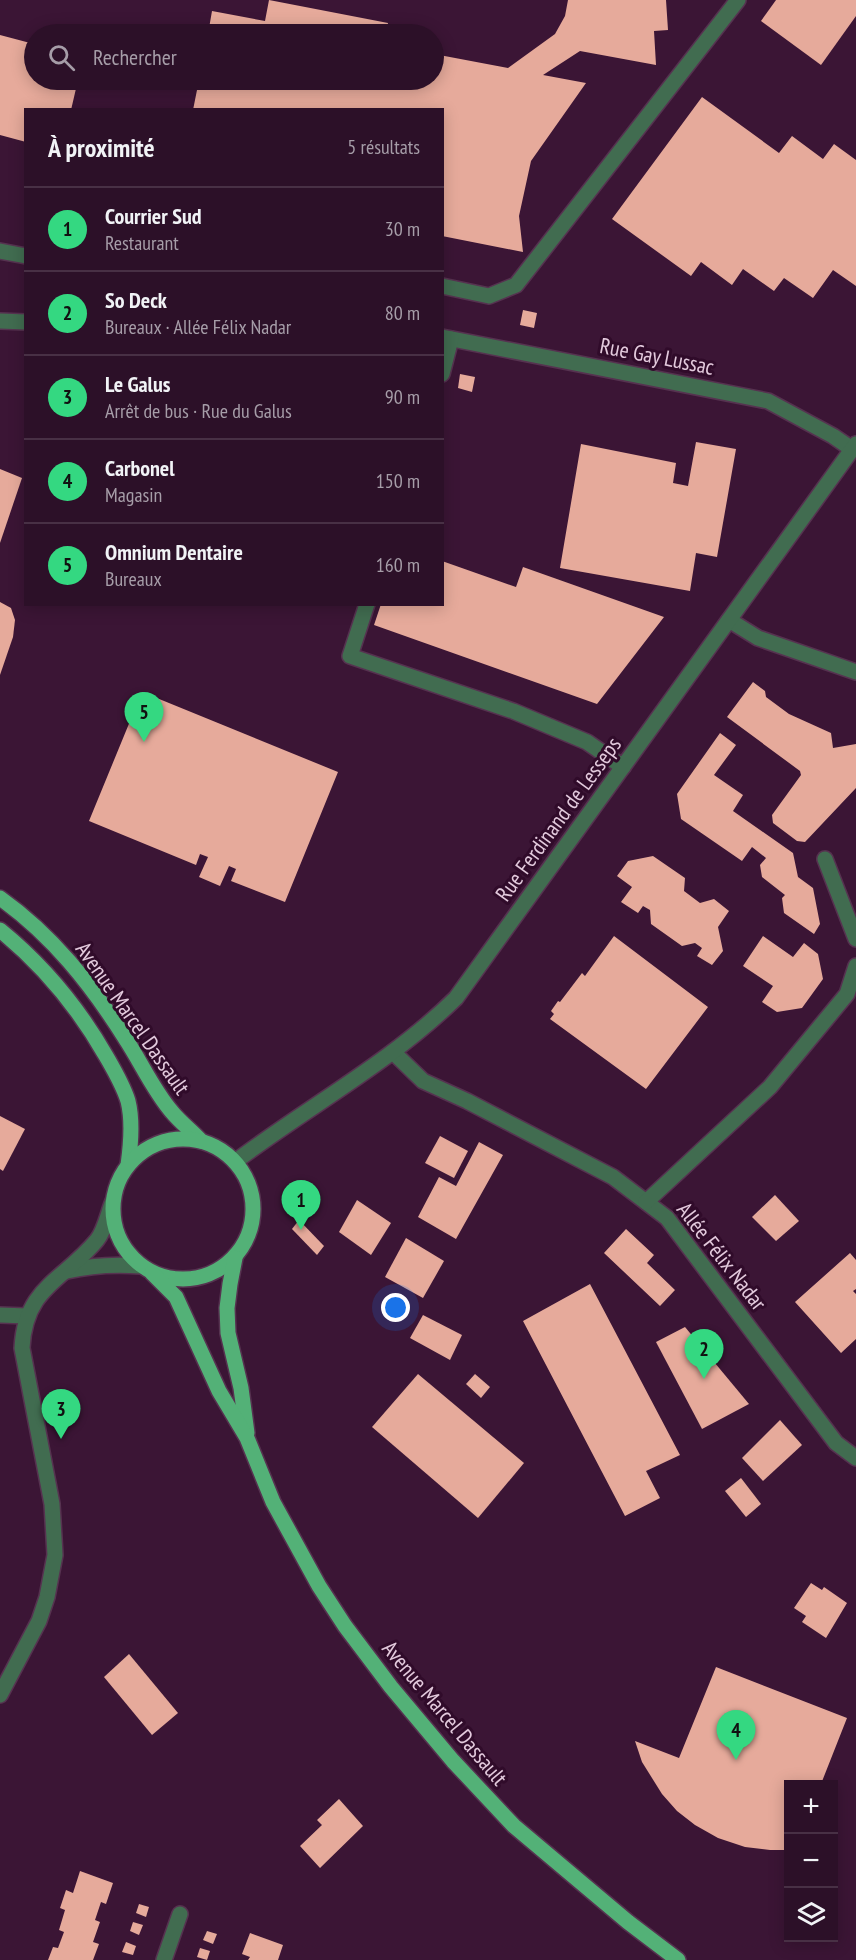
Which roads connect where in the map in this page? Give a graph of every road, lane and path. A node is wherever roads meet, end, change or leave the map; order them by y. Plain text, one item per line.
1 (738, 0) edge
2 (0, 251) edge
3 (24, 256) edge
4 (444, 286) edge
5 (0, 321) edge
6 (24, 322) edge
7 (447, 338) edge
8 (444, 360) edge
9 (854, 447) edge
10 (366, 606) edge
11 (729, 620) junction
12 (856, 672) edge
13 (623, 767) junction
14 (825, 859) dead end
15 (0, 898) edge
16 (0, 930) edge
17 (856, 939) edge
18 (856, 966) edge
19 (393, 1052) junction
20 (201, 1141) junction
21 (236, 1161) junction
22 (128, 1165) junction
23 (113, 1201) junction
24 (646, 1202) junction
25 (235, 1258) junction
26 (146, 1270) junction
27 (67, 1271) junction
28 (0, 1315) edge
29 (27, 1316) junction
30 (247, 1438) junction
31 (856, 1458) edge
32 (0, 1695) edge
33 (180, 1914) dead end
34 (164, 1960) edge
35 (678, 1960) edge

1 - 4 street
2 - 3 street
5 - 6 street
7 - 8 street
7 - 9 street, Rue Gay Lussac
9 - 11 street, Rue Ferdinand de Lesseps
10 - 13 street
11 - 12 street
11 - 13 street, Rue Ferdinand de Lesseps
13 - 19 street, Rue Ferdinand de Lesseps
14 - 17 street
15 - 20 main road, Avenue Marcel Dassault
16 - 22 main road, Avenue Marcel Dassault
18 - 24 street
19 - 21 street, Rue Ferdinand de Lesseps
19 - 24 street, Allée Félix Nadar
20 - 21 main road
20 - 22 main road
21 - 25 main road
22 - 23 main road
23 - 26 main road
23 - 27 street
24 - 31 street, Allée Félix Nadar
25 - 26 main road
25 - 30 main road, Avenue Marcel Dassault
26 - 27 street
26 - 30 main road, Avenue Marcel Dassault
27 - 29 street
28 - 29 street
29 - 32 street
30 - 35 main road, Avenue Marcel Dassault
33 - 34 street

